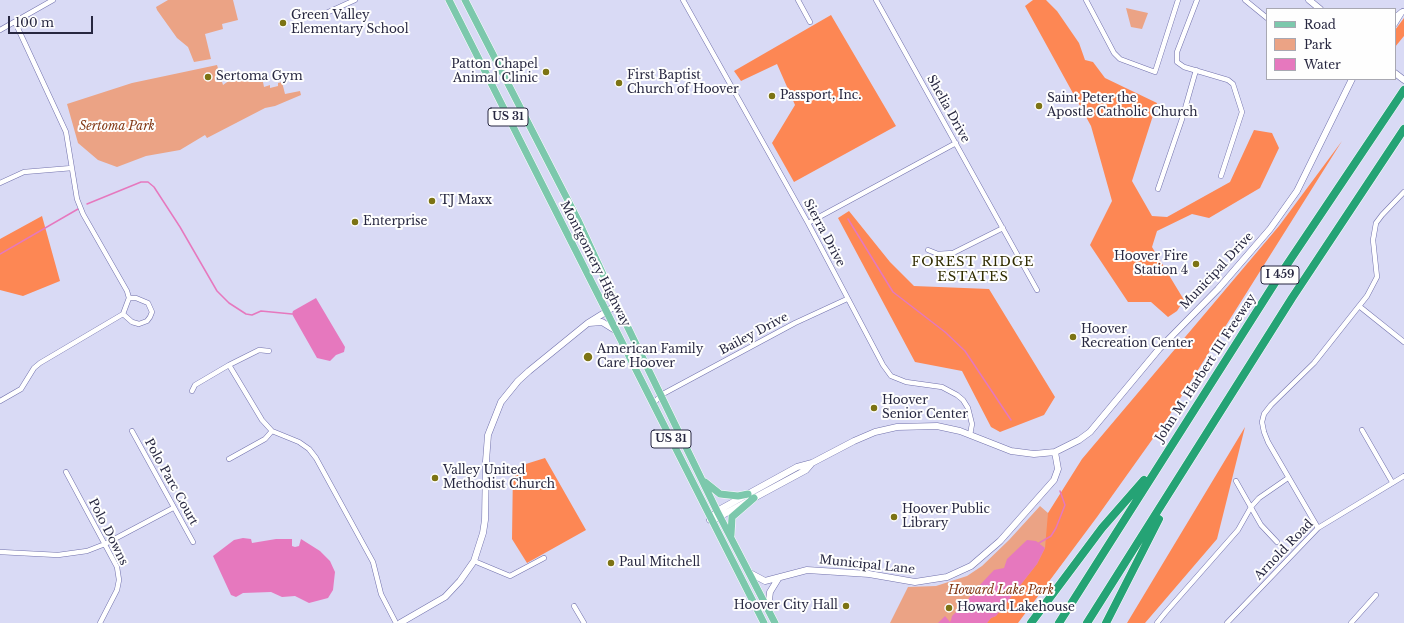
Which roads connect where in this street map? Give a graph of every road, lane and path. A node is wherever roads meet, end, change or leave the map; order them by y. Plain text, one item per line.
1 (53, 0) edge
2 (355, 0) edge
3 (449, 0) edge
4 (465, 0) edge
5 (683, 0) edge
6 (798, 0) edge
7 (876, 0) edge
8 (1086, 0) edge
9 (1178, 0) edge
10 (1197, 0) edge
11 (1245, 0) edge
12 (1309, 0) edge
13 (1319, 8) edge
14 (1403, 10) edge
15 (324, 14) dead end
16 (1266, 17) edge
17 (15, 22) junction
18 (810, 22) dead end
19 (1396, 22) edge
20 (0, 30) edge
21 (1196, 70) junction
22 (1396, 74) edge
23 (1352, 80) edge
24 (1404, 80) edge
25 (1404, 90) edge
26 (1404, 129) edge
27 (956, 143) junction
28 (72, 168) junction
29 (1221, 176) dead end
30 (0, 183) edge
31 (1158, 189) dead end
32 (1404, 192) edge
33 (808, 223) junction
34 (1002, 228) junction
35 (928, 250) dead end
36 (1037, 290) dead end
37 (129, 298) junction
38 (847, 299) junction
39 (617, 305) junction
40 (1359, 306) junction
41 (606, 310) junction
42 (123, 314) junction
43 (588, 323) junction
44 (616, 331) junction
45 (1404, 342) edge
46 (269, 352) dead end
47 (229, 365) junction
48 (192, 391) dead end
49 (661, 394) junction
50 (0, 401) edge
51 (654, 403) junction
52 (1362, 430) dead end
53 (132, 431) dead end
54 (272, 431) junction
55 (970, 435) junction
56 (1055, 452) junction
57 (229, 459) dead end
58 (1159, 464) junction
59 (66, 472) dead end
60 (1180, 477) junction
61 (701, 478) junction
62 (1288, 478) junction
63 (1403, 478) edge
64 (1236, 481) dead end
65 (1392, 482) junction
66 (751, 496) junction
67 (1251, 507) junction
68 (174, 508) junction
69 (718, 514) junction
70 (710, 520) junction
71 (1318, 528) junction
72 (732, 540) junction
73 (193, 542) dead end
74 (1277, 542) dead end
75 (105, 544) junction
76 (0, 552) edge
77 (544, 558) dead end
78 (474, 561) junction
79 (749, 573) junction
80 (778, 579) junction
81 (1376, 595) dead end
82 (574, 606) dead end
83 (768, 608) junction
84 (100, 623) edge
85 (396, 623) edge
86 (400, 623) edge
87 (584, 623) edge
88 (764, 623) edge
89 (775, 623) edge
90 (1031, 623) edge
91 (1059, 623) edge
92 (1087, 623) edge
93 (1106, 623) edge
94 (1157, 623) edge
95 (1227, 623) edge
96 (1351, 623) edge

1 - 17 street
2 - 15 street
3 - 41 main road, Montgomery Highway / US 31
4 - 39 main road, Montgomery Highway / US 31
5 - 33 street, Sierra Drive
6 - 18 street
7 - 27 street, Shelia Drive
8 - 9 street
10 - 21 street
11 - 16 street
12 - 13 street
14 - 19 street
17 - 20 street
17 - 28 street
21 - 29 street
21 - 31 street
22 - 24 street
23 - 56 street, Municipal Drive
25 - 58 highway, John M. Harbert III Freeway / I 459
26 - 60 highway, I 459
27 - 33 street
27 - 34 street, Shelia Drive
28 - 30 street
28 - 37 street
32 - 40 street
33 - 38 street, Sierra Drive
34 - 35 street
34 - 36 street, Shelia Drive
37 - 42 street
37 - 42 street
38 - 49 street, Bailey Drive
38 - 55 street, Sierra Drive
39 - 41 street
39 - 49 main road, Montgomery Highway / US 31
40 - 45 street
40 - 62 street
41 - 43 street
41 - 44 main road, Montgomery Highway / US 31
42 - 50 street
43 - 44 street
43 - 78 street
44 - 51 main road, Montgomery Highway / US 31
46 - 47 street
47 - 48 street
47 - 54 street
49 - 51 street, Bailey Drive
49 - 61 main road, Montgomery Highway / US 31
51 - 70 main road, Montgomery Highway / US 31
52 - 65 street
53 - 68 street, Polo Parc Court
54 - 57 street
54 - 85 street
55 - 56 street, Municipal Drive
55 - 66 street, Municipal Drive
56 - 80 street, Municipal Lane
58 - 90 highway
58 - 91 highway, John M. Harbert III Freeway / I 459
59 - 75 street, Polo Downs
60 - 92 highway, I 459
60 - 93 highway
61 - 66 main road
61 - 69 main road, Montgomery Highway / US 31
62 - 67 street
62 - 71 street
63 - 65 street, Arnold Road
64 - 67 street
65 - 71 street, Arnold Road
66 - 69 street, Municipal Drive
66 - 72 main road
67 - 74 street
67 - 94 street
68 - 73 street, Polo Parc Court
68 - 75 street
69 - 70 street, Municipal Drive
69 - 72 main road, Montgomery Highway / US 31
70 - 88 main road, Montgomery Highway / US 31
71 - 95 street, Arnold Road
72 - 79 main road, Montgomery Highway / US 31
75 - 76 street
75 - 84 street, Polo Downs
77 - 78 street
78 - 86 street
79 - 80 street, Municipal Lane
79 - 83 main road, Montgomery Highway / US 31
80 - 83 street
81 - 96 street
82 - 87 street
83 - 89 main road, Montgomery Highway / US 31

